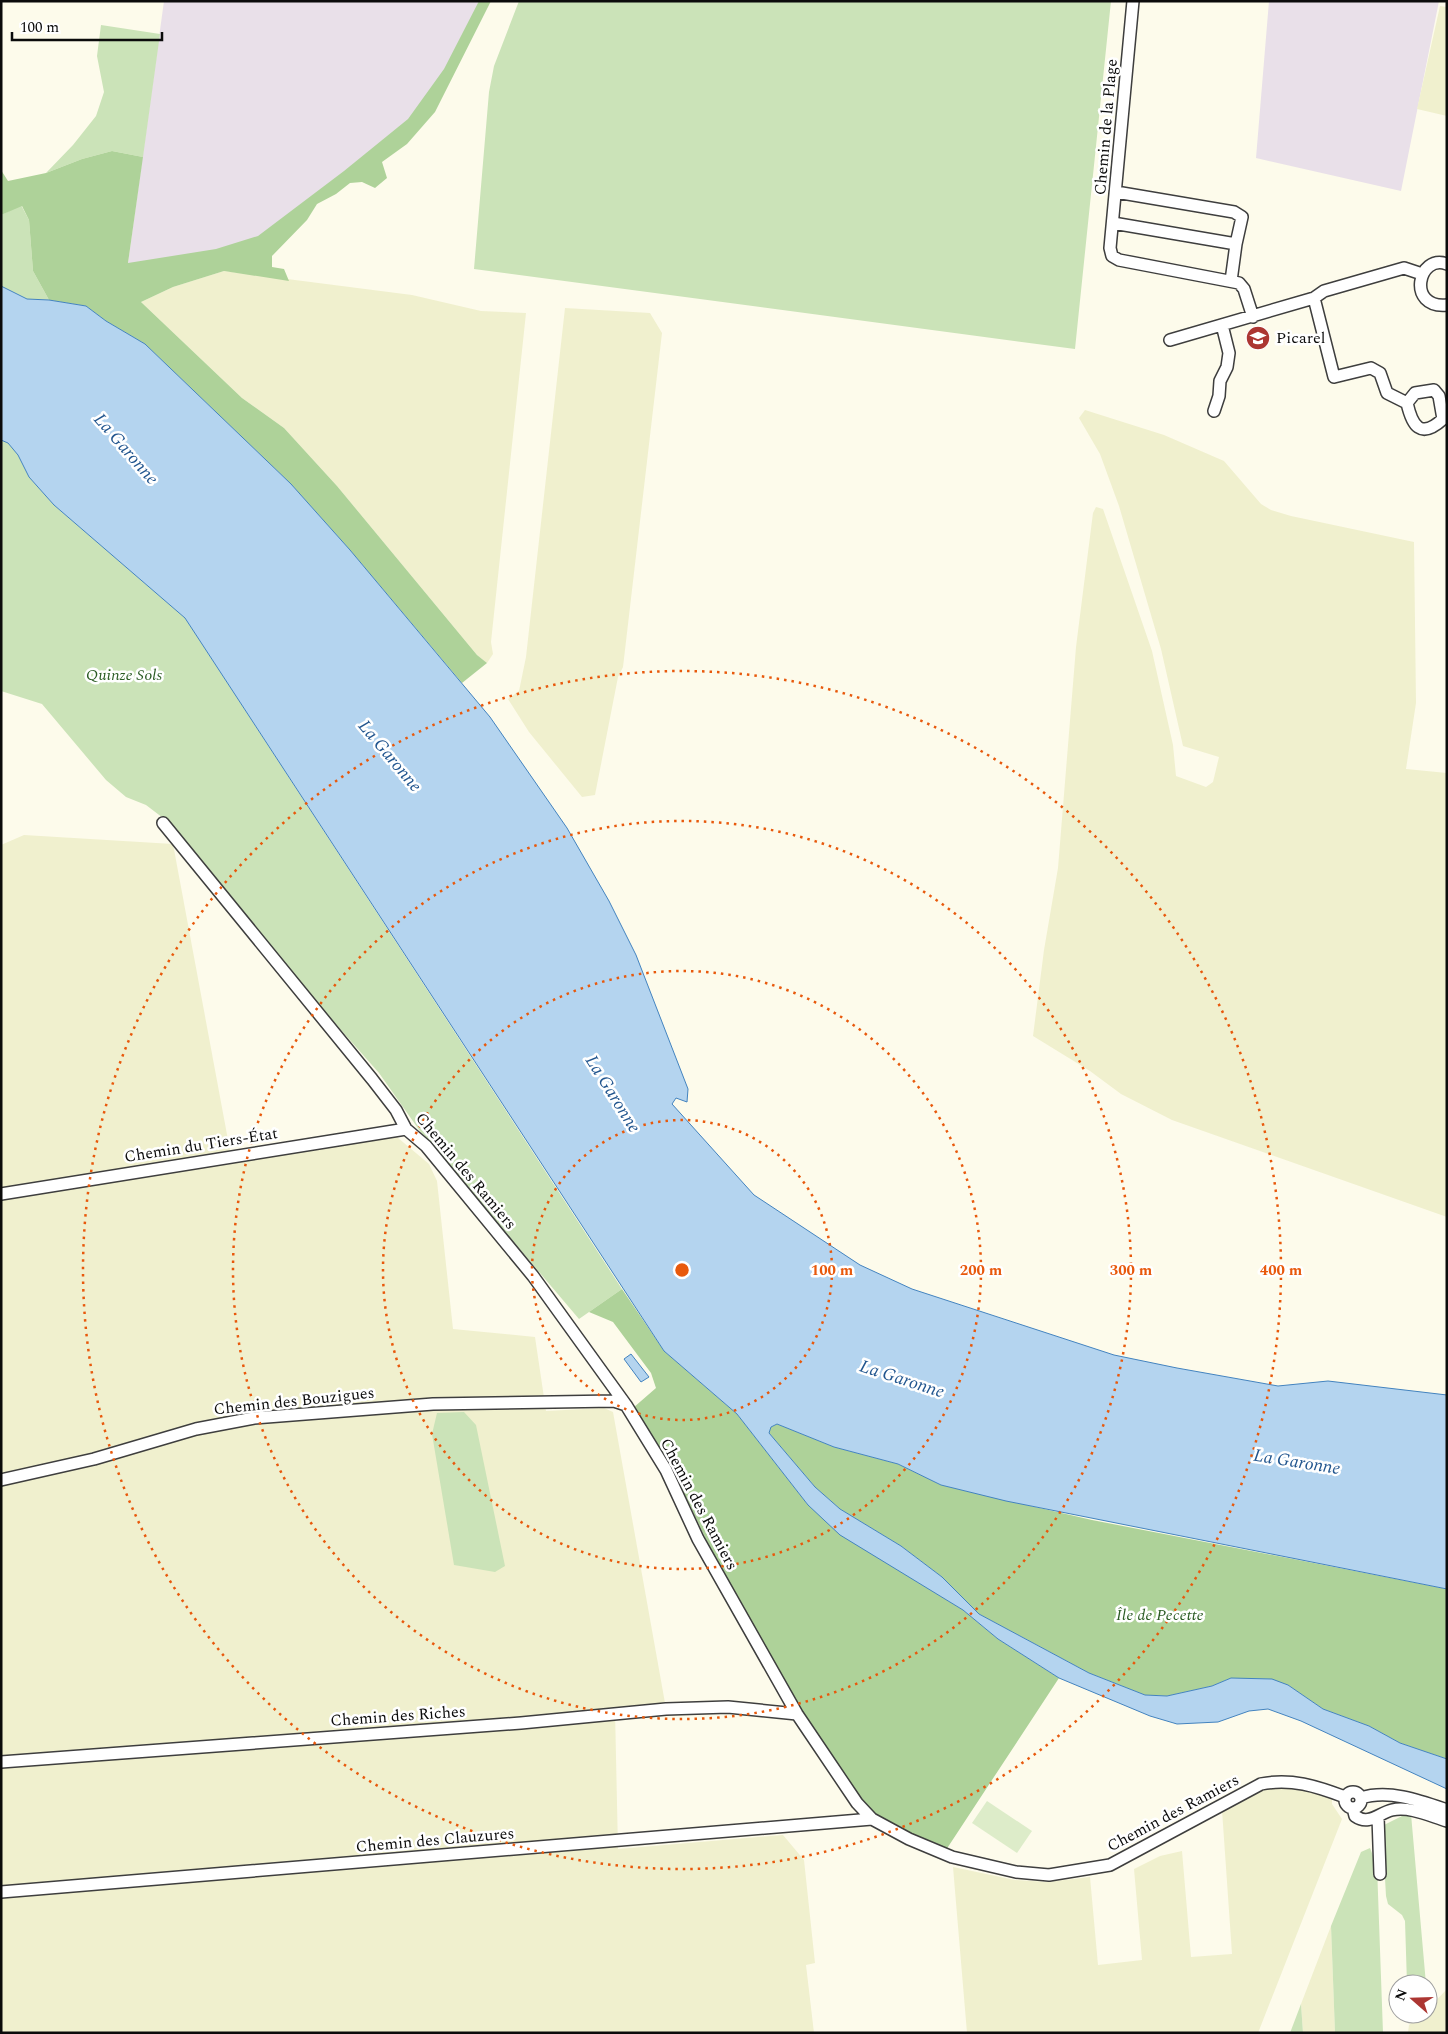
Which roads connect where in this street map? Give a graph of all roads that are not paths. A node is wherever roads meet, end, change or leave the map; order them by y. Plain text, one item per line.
1 (1133, 1) edge
2 (1116, 192) junction
3 (1113, 223) junction
4 (1236, 244) junction
5 (1447, 264) edge
6 (1422, 274) junction
7 (1231, 281) junction
8 (1314, 298) junction
9 (1447, 305) edge
10 (1253, 317) junction
11 (1222, 325) junction
12 (1170, 340) dead end
13 (1407, 402) dead end
14 (1214, 411) dead end
15 (163, 823) dead end
16 (406, 1129) junction
17 (1, 1194) edge
18 (610, 1382) junction
19 (598, 1402) junction
20 (626, 1405) junction
21 (1, 1480) edge
22 (797, 1714) junction
23 (1, 1762) edge
24 (1345, 1797) junction
25 (1361, 1798) junction
26 (1353, 1808) junction
27 (1447, 1810) edge
28 (1378, 1817) junction
29 (872, 1819) junction
30 (1447, 1821) edge
31 (1380, 1874) dead end
32 (1, 1892) edge

1 - 2 street, Chemin de la Plage
2 - 3 street, Chemin de la Plage
2 - 4 street
3 - 4 street
3 - 7 street, Chemin de la Plage
4 - 7 street
5 - 6 street
6 - 8 street
6 - 9 street
7 - 10 street
8 - 10 street
8 - 13 street
10 - 11 street
11 - 12 street
11 - 14 street
15 - 16 street, Chemin des Ramiers
16 - 17 street, Chemin du Tiers-État
16 - 18 street, Chemin des Ramiers
18 - 19 street
18 - 20 street, Chemin des Ramiers
19 - 20 street, Chemin des Bouzigues
19 - 21 street, Chemin des Bouzigues
20 - 22 street, Chemin des Ramiers
22 - 23 street, Chemin des Riches
22 - 29 street, Chemin des Ramiers
24 - 25 street
24 - 26 street
24 - 29 street, Chemin des Ramiers
25 - 26 street
25 - 27 street
26 - 28 street
28 - 30 street
28 - 31 street
29 - 32 street, Chemin des Clauzures

